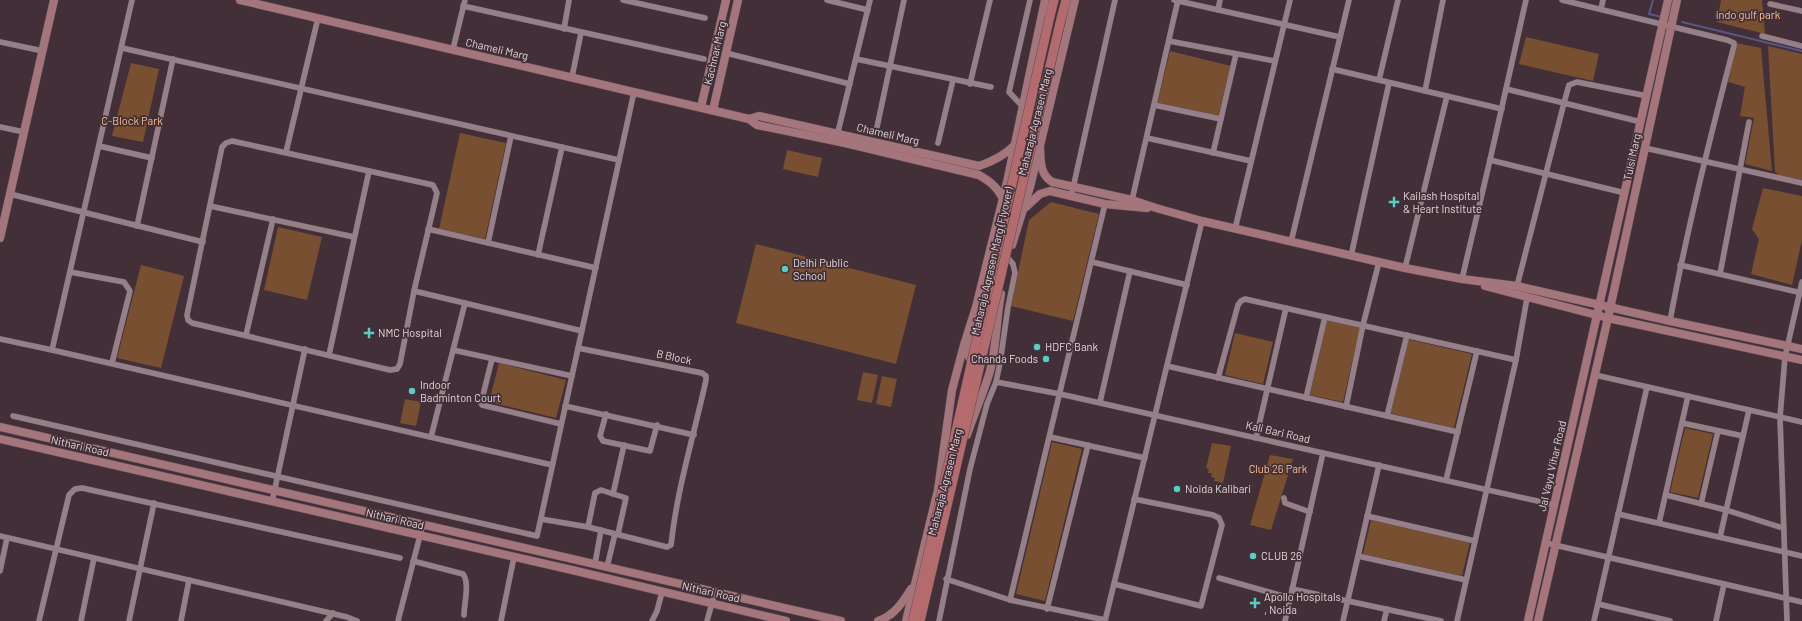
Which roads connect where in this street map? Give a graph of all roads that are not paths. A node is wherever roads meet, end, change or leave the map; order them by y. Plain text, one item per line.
1 (54, 0) edge
2 (132, 0) edge
3 (240, 0) edge
4 (569, 0) edge
5 (623, 0) edge
6 (726, 0) edge
7 (738, 0) edge
8 (827, 0) edge
9 (870, 0) edge
10 (904, 0) edge
11 (990, 0) edge
12 (1030, 0) edge
13 (1045, 0) edge
14 (1054, 0) edge
15 (1066, 0) edge
16 (1075, 0) edge
17 (1115, 0) edge
18 (1177, 0) edge
19 (1220, 0) edge
20 (1290, 0) edge
21 (1349, 0) edge
22 (1398, 0) edge
23 (1443, 0) edge
24 (1526, 0) edge
25 (1562, 0) edge
26 (1603, 0) edge
27 (1668, 0) edge
28 (1677, 0) edge
29 (1569, 1) edge
30 (464, 3) edge
31 (1770, 4) dead end
32 (1601, 9) junction
33 (868, 10) junction
34 (1218, 10) junction
35 (1802, 11) edge
36 (318, 18) junction
37 (705, 18) dead end
38 (1284, 24) junction
39 (1663, 24) junction
40 (1672, 26) junction
41 (564, 29) junction
42 (581, 32) junction
43 (1762, 36) dead end
44 (1340, 37) junction
45 (1169, 41) junction
46 (0, 42) edge
47 (1802, 46) edge
48 (122, 48) junction
49 (453, 50) junction
50 (42, 51) junction
51 (726, 53) junction
52 (1236, 54) junction
53 (173, 59) junction
54 (704, 59) dead end
55 (856, 59) junction
56 (1275, 62) junction
57 (890, 66) junction
58 (1332, 69) junction
59 (572, 77) junction
60 (953, 80) junction
61 (1379, 80) junction
62 (1390, 83) junction
63 (850, 84) junction
64 (970, 84) junction
65 (991, 87) dead end
66 (301, 88) junction
67 (1506, 88) junction
68 (1425, 91) junction
69 (634, 92) junction
70 (1447, 96) junction
71 (1647, 96) junction
72 (1564, 103) junction
73 (1154, 105) junction
74 (701, 107) junction
75 (1023, 107) junction
76 (1502, 109) junction
77 (713, 110) junction
78 (1049, 112) junction
79 (1221, 119) junction
80 (1641, 122) junction
81 (1750, 122) dead end
82 (0, 127) edge
83 (877, 128) dead end
84 (24, 132) junction
85 (511, 136) junction
86 (836, 137) junction
87 (1147, 138) junction
88 (938, 143) dead end
89 (1016, 144) junction
90 (99, 146) junction
91 (562, 147) junction
92 (1040, 147) junction
93 (1645, 148) junction
94 (286, 152) junction
95 (1213, 153) junction
96 (152, 158) junction
97 (619, 160) junction
98 (1490, 160) junction
99 (1251, 161) junction
100 (1704, 161) junction
101 (1740, 169) junction
102 (369, 171) junction
103 (1547, 173) junction
104 (1802, 183) edge
105 (1074, 188) junction
106 (1626, 193) junction
107 (10, 194) junction
108 (1071, 196) junction
109 (1003, 199) junction
110 (1132, 200) junction
111 (1105, 204) junction
112 (210, 206) junction
113 (1156, 208) junction
114 (1023, 211) junction
115 (3, 212) edge
116 (84, 214) junction
117 (273, 219) junction
118 (1202, 221) junction
119 (137, 226) junction
120 (1235, 229) junction
121 (428, 230) junction
122 (354, 237) junction
123 (0, 238) edge
124 (203, 242) junction
125 (1291, 242) junction
126 (488, 243) junction
127 (538, 255) junction
128 (1351, 256) junction
129 (1008, 258) junction
130 (1092, 262) junction
131 (1379, 262) junction
132 (1680, 265) junction
133 (596, 268) junction
134 (1405, 268) junction
135 (1130, 271) junction
136 (70, 272) junction
137 (1720, 274) junction
138 (1462, 279) junction
139 (1802, 282) edge
140 (1187, 285) junction
141 (1517, 286) junction
142 (414, 291) junction
143 (1801, 293) edge
144 (1566, 296) junction
145 (1527, 298) junction
146 (465, 303) junction
147 (1600, 304) junction
148 (1563, 306) junction
149 (976, 307) junction
150 (1611, 307) junction
151 (1286, 308) junction
152 (1597, 316) junction
153 (1324, 317) junction
154 (1608, 318) junction
155 (1670, 321) junction
156 (997, 324) junction
157 (1363, 325) junction
158 (582, 331) junction
159 (246, 335) junction
160 (1407, 335) junction
161 (0, 339) edge
162 (1788, 346) junction
163 (578, 348) junction
164 (304, 349) junction
165 (1802, 349) edge
166 (52, 350) junction
167 (453, 350) junction
168 (1477, 351) junction
169 (329, 354) junction
170 (1785, 356) junction
171 (492, 358) junction
172 (1516, 360) junction
173 (1802, 360) edge
174 (112, 364) junction
175 (1167, 366) junction
176 (1595, 375) junction
177 (572, 376) junction
178 (1218, 378) junction
179 (996, 382) junction
180 (1647, 387) junction
181 (1267, 389) junction
182 (1060, 394) junction
183 (1688, 396) junction
184 (1306, 398) junction
185 (1100, 402) junction
186 (292, 405) junction
187 (565, 406) junction
188 (1346, 407) junction
189 (1749, 410) junction
190 (606, 414) junction
191 (1155, 415) junction
192 (13, 416) dead end
193 (1387, 416) junction
194 (1780, 417) junction
195 (1802, 422) edge
196 (561, 424) junction
197 (1682, 424) junction
198 (657, 426) junction
199 (0, 427) edge
200 (1718, 431) junction
201 (946, 432) junction
202 (1458, 432) junction
203 (694, 435) junction
204 (967, 435) junction
205 (1743, 436) junction
206 (431, 437) junction
207 (1050, 437) junction
208 (1256, 438) junction
209 (0, 439) edge
210 (624, 445) junction
211 (1088, 445) junction
212 (1323, 452) junction
213 (1144, 458) junction
214 (552, 465) junction
215 (1379, 465) junction
216 (277, 476) junction
217 (1446, 480) junction
218 (274, 490) junction
219 (1486, 490) junction
220 (613, 494) junction
221 (1666, 495) junction
222 (1284, 498) dead end
223 (1134, 499) junction
224 (272, 502) junction
225 (154, 503) junction
226 (1555, 504) junction
227 (1701, 504) junction
228 (1726, 510) junction
229 (1310, 512) junction
230 (1618, 514) junction
231 (1367, 516) junction
232 (540, 519) junction
233 (423, 524) junction
234 (1659, 524) junction
235 (588, 527) junction
236 (1784, 528) junction
237 (601, 530) junction
238 (616, 534) junction
239 (0, 536) edge
240 (420, 536) junction
241 (1720, 537) junction
242 (7, 538) junction
243 (1475, 540) junction
244 (1546, 543) junction
245 (1555, 546) junction
246 (56, 549) junction
247 (1784, 552) junction
248 (1358, 556) junction
249 (1802, 556) edge
250 (514, 557) junction
251 (94, 558) junction
252 (400, 558) dead end
253 (1608, 558) junction
254 (574, 559) junction
255 (413, 561) junction
256 (595, 564) junction
257 (607, 567) junction
258 (140, 569) junction
259 (572, 570) junction
260 (0, 571) edge
261 (1219, 578) dead end
262 (946, 579) junction
263 (189, 580) junction
264 (1466, 580) junction
265 (915, 581) junction
266 (1114, 584) junction
267 (1724, 584) junction
268 (1292, 589) junction
269 (662, 592) junction
270 (715, 592) junction
271 (1290, 598) junction
272 (1786, 598) junction
273 (1010, 600) junction
274 (1348, 601) junction
275 (1802, 602) edge
276 (712, 604) junction
277 (1598, 604) junction
278 (1047, 609) junction
279 (1387, 610) junction
280 (333, 613) junction
281 (464, 615) dead end
282 (1105, 620) edge
283 (39, 621) edge
284 (81, 621) edge
285 (129, 621) edge
286 (181, 621) edge
287 (326, 621) edge
288 (357, 621) edge
289 (398, 621) edge
290 (501, 621) edge
291 (652, 621) edge
292 (707, 621) edge
293 (786, 621) edge
294 (841, 621) edge
295 (878, 621) edge
296 (906, 621) edge
297 (913, 621) edge
298 (920, 621) edge
299 (924, 621) edge
300 (939, 621) edge
301 (1285, 621) edge
302 (1343, 621) edge
303 (1384, 621) edge
304 (1441, 621) edge
305 (1457, 621) edge
306 (1528, 621) edge
307 (1538, 621) edge
308 (1594, 621) edge
309 (1670, 621) edge
310 (1716, 621) edge
311 (1787, 621) edge

1 - 50 street
2 - 48 street
3 - 36 street, Chameli Marg
4 - 41 street
5 - 37 street
6 - 74 street, Kachnar Marg
7 - 51 street, Kachnar Marg
8 - 33 street
9 - 33 street
10 - 57 street
11 - 64 street
12 - 75 street
13 - 75 street, Maharaja Agrasen Marg
14 - 297 main road, Maharaja Agrasen Marg (Flyover), bridge
15 - 298 main road, Maharaja Agrasen Marg (Flyover), bridge
16 - 78 street, Maharaja Agrasen Marg
17 - 105 street
18 - 34 street
18 - 45 street
19 - 34 street
20 - 38 street
21 - 44 street
22 - 61 street
23 - 68 street
24 - 67 street
25 - 29 street
26 - 32 street
27 - 39 street, Tulsi Marg
28 - 40 street, Tulsi Marg
29 - 32 street
30 - 41 street
30 - 49 street
31 - 35 street
32 - 39 street
33 - 55 street
34 - 38 street
36 - 49 street, Chameli Marg
36 - 66 street
38 - 44 street
38 - 56 street
39 - 40 street
39 - 71 street, Tulsi Marg
40 - 93 street, Tulsi Marg
40 - 100 street
41 - 42 street
42 - 54 street
42 - 59 street
43 - 47 street
44 - 58 street
45 - 52 street
45 - 73 street
46 - 50 street
48 - 53 street
48 - 90 street
49 - 59 street, Chameli Marg
50 - 84 street
51 - 63 street
51 - 77 street, Kachnar Marg
52 - 56 street
52 - 79 street
53 - 66 street
53 - 96 street
55 - 57 street
55 - 63 street
56 - 99 street
57 - 60 street
57 - 83 street
58 - 61 street
58 - 125 street
59 - 69 street, Chameli Marg
60 - 64 street
60 - 88 street
61 - 62 street
62 - 68 street
62 - 128 street
63 - 86 street
64 - 65 street
66 - 85 street
66 - 94 street
67 - 72 street
67 - 76 street
68 - 70 street
69 - 74 street, Chameli Marg
69 - 97 street
70 - 76 street
70 - 134 street
71 - 72 street
71 - 80 street, Tulsi Marg
72 - 80 street
72 - 103 street
73 - 79 street
73 - 87 street
74 - 77 street, Chameli Marg
75 - 78 street
75 - 89 street, Maharaja Agrasen Marg
76 - 98 street
77 - 86 street, Chameli Marg
78 - 92 street, Maharaja Agrasen Marg
79 - 95 street
80 - 106 street, Tulsi Marg
81 - 101 street
82 - 84 street
84 - 107 street
85 - 91 street
85 - 126 street
86 - 89 street, Chameli Marg
86 - 109 street, Chameli Marg
87 - 95 street
87 - 110 street
89 - 109 street, Maharaja Agrasen Marg
90 - 96 street
90 - 116 street
91 - 97 street
91 - 127 street
92 - 105 street
92 - 114 street, Maharaja Agrasen Marg
93 - 100 street
93 - 150 street, Tulsi Marg
94 - 102 street
94 - 112 street
95 - 99 street
96 - 119 street
97 - 133 street
98 - 103 street
98 - 138 street
99 - 120 street
100 - 101 street
100 - 132 street
101 - 104 street
101 - 137 street
102 - 121 street
102 - 122 street
103 - 106 street
103 - 141 street
105 - 108 street
105 - 110 street
106 - 147 street, Tulsi Marg
107 - 115 street
107 - 116 street
108 - 111 street
108 - 114 street
109 - 149 street, Maharaja Agrasen Marg
110 - 113 street
111 - 113 street
111 - 130 street
112 - 117 street
112 - 124 street
113 - 118 street
114 - 129 street, Maharaja Agrasen Marg
115 - 123 street
116 - 119 street
116 - 136 street
117 - 122 street
117 - 159 street
118 - 120 street
118 - 140 street
119 - 124 street
120 - 125 street
121 - 126 street
121 - 142 street
122 - 169 street
124 - 159 street
125 - 128 street
126 - 127 street
127 - 133 street
128 - 131 street
129 - 156 street, Maharaja Agrasen Marg
129 - 179 street
130 - 135 street
130 - 182 street
131 - 134 street
131 - 157 street
132 - 137 street
132 - 155 street
133 - 158 street
134 - 138 street
135 - 140 street
135 - 185 street
136 - 166 street
136 - 174 street
137 - 143 street
138 - 141 street
138 - 145 street
139 - 143 street
140 - 175 street
141 - 144 street
142 - 146 street
142 - 169 street
143 - 162 street
144 - 147 street
144 - 148 street
145 - 148 street
145 - 172 street
146 - 158 street
146 - 167 street
147 - 150 street
147 - 152 street, Tulsi Marg
148 - 152 street
149 - 156 street
149 - 201 street, Maharaja Agrasen Marg
150 - 154 street, Tulsi Marg
150 - 155 street
151 - 153 street
151 - 178 street
151 - 181 street
152 - 154 street
152 - 226 street, Jal Vayu Vihar Road
153 - 157 street
153 - 184 street
154 - 170 street
154 - 176 street, Jal Vayu Vihar Road
155 - 162 street
156 - 204 street, Maharaja Agrasen Marg
157 - 160 street
157 - 188 street
158 - 163 street
159 - 164 street
160 - 168 street
160 - 193 street
161 - 166 street
162 - 165 street
162 - 170 street
163 - 177 street
163 - 203 street, B Block
164 - 169 street
164 - 186 street
166 - 174 street
167 - 171 street
167 - 206 street
168 - 172 street
168 - 202 street
170 - 173 street
170 - 194 street
171 - 177 street
171 - 196 street
172 - 219 street
174 - 186 street
175 - 178 street
175 - 191 street
176 - 180 street
176 - 245 street, Jal Vayu Vihar Road
177 - 187 street
178 - 181 street
179 - 182 street, Kali Bari Road
179 - 262 street
180 - 183 street
180 - 230 street
181 - 184 street
181 - 208 street
182 - 185 street, Kali Bari Road
182 - 207 street
183 - 189 street
183 - 197 street
184 - 188 street
185 - 191 street, Kali Bari Road
186 - 206 street
186 - 216 street
187 - 190 street
187 - 196 street
188 - 193 street
189 - 194 street
189 - 205 street
190 - 198 street
190 - 210 street
191 - 208 street, Kali Bari Road
191 - 213 street
192 - 216 street
193 - 202 street
194 - 195 street
194 - 236 street
196 - 214 street
197 - 200 street
197 - 221 street
198 - 203 street
198 - 210 street
199 - 218 street, Nithari Road
200 - 205 street
200 - 227 street
201 - 204 street
201 - 265 street, Maharaja Agrasen Marg
202 - 217 street
203 - 238 street, B Block
204 - 299 street, Maharaja Agrasen Marg
205 - 228 street
206 - 214 street
207 - 211 street
207 - 273 street
208 - 212 street, Kali Bari Road
209 - 224 street, Nithari Road
210 - 220 street
211 - 213 street
211 - 278 street
212 - 215 street, Kali Bari Road
212 - 229 street
213 - 223 street
214 - 232 street
215 - 217 street, Kali Bari Road
215 - 231 street
216 - 218 street
216 - 232 street
217 - 219 street, Kali Bari Road
218 - 224 street
218 - 233 street, Nithari Road
219 - 226 street, Kali Bari Road
219 - 243 street
220 - 235 street
220 - 238 street
221 - 227 street
221 - 234 street
222 - 229 street
223 - 266 street
223 - 266 street
224 - 240 street, Nithari Road
225 - 246 street
225 - 252 street
225 - 258 street
226 - 244 street, Jal Vayu Vihar Road
227 - 228 street
228 - 236 street
228 - 241 street
229 - 268 street
230 - 234 street
230 - 253 street
231 - 243 street
231 - 248 street
232 - 235 street, B Block
233 - 240 street
233 - 254 street, Nithari Road
234 - 241 street
235 - 237 street, B Block
236 - 247 street
237 - 238 street, B Block
237 - 256 street
238 - 257 street
239 - 242 street
240 - 250 street, Nithari Road
240 - 255 street
241 - 247 street
242 - 246 street
242 - 260 street
243 - 264 street
244 - 245 street
244 - 306 street, Jal Vayu Vihar Road
245 - 253 street
245 - 307 street, Jal Vayu Vihar Road
246 - 251 street
246 - 283 street
247 - 249 street
247 - 272 street
248 - 264 street
248 - 274 street
250 - 259 street, Nithari Road
250 - 290 street
251 - 258 street
251 - 284 street
253 - 267 street
253 - 277 street
254 - 256 street, Nithari Road
254 - 259 street
255 - 281 street
255 - 289 street
256 - 257 street, Nithari Road
257 - 270 street, Nithari Road
258 - 263 street
258 - 285 street
259 - 269 street, Nithari Road
261 - 271 street
262 - 273 street
262 - 300 street
263 - 280 street
263 - 286 street
264 - 305 street
265 - 295 street
265 - 296 street, Maharaja Agrasen Marg
266 - 282 street
267 - 272 street
267 - 310 street
268 - 271 street
268 - 274 street
269 - 276 street, Nithari Road
269 - 291 street
270 - 276 street
270 - 294 street, Nithari Road
271 - 301 street
272 - 275 street
272 - 311 street
273 - 278 street
274 - 279 street
274 - 302 street
276 - 292 street
276 - 293 street, Nithari Road
277 - 308 street
277 - 309 street
278 - 282 street
279 - 303 street
279 - 304 street
280 - 287 street
280 - 288 street

